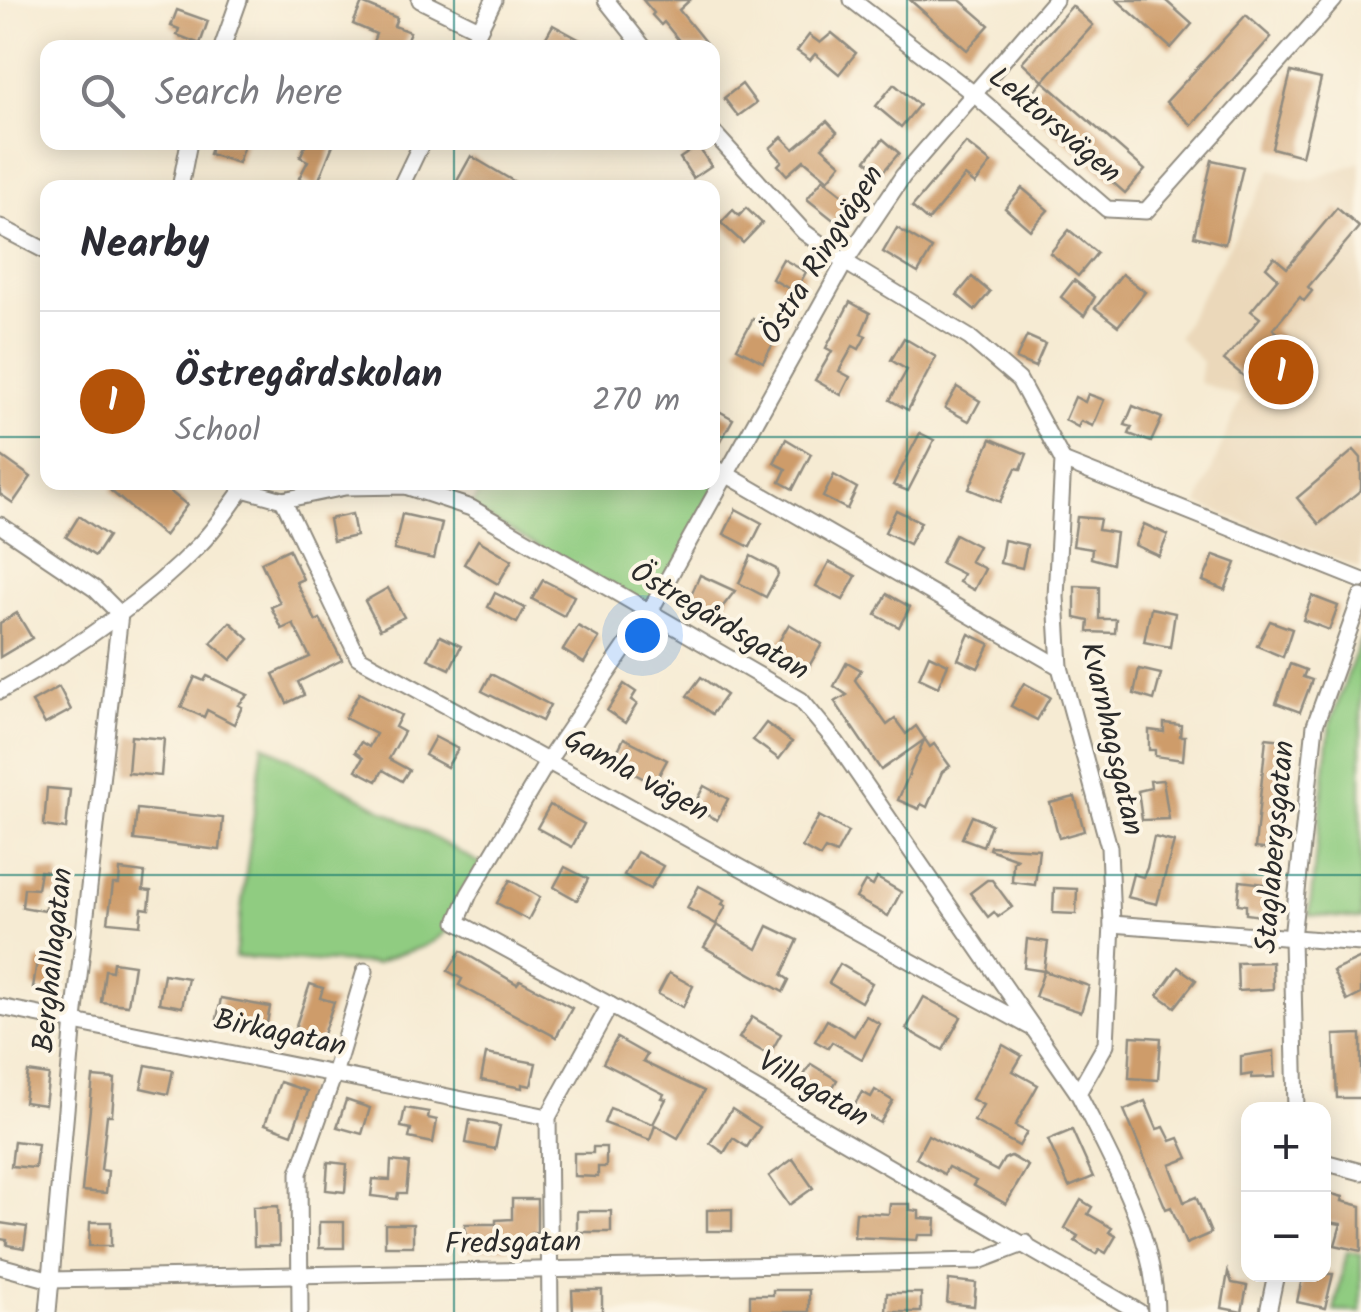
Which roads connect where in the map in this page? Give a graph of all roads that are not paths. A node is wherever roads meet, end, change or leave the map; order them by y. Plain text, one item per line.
1 (239, 0) edge
2 (420, 0) edge
3 (494, 0) edge
4 (606, 0) edge
5 (852, 0) edge
6 (1054, 0) edge
7 (1334, 0) edge
8 (479, 29) junction
9 (225, 40) edge
10 (474, 40) edge
11 (638, 40) edge
12 (974, 94) junction
13 (720, 140) edge
14 (187, 150) edge
15 (418, 150) edge
16 (182, 180) edge
17 (404, 180) edge
18 (0, 227) edge
19 (40, 248) edge
20 (845, 262) junction
21 (1063, 461) junction
22 (720, 470) edge
23 (241, 490) edge
24 (255, 490) edge
25 (327, 490) edge
26 (417, 490) edge
27 (710, 490) edge
28 (282, 500) junction
29 (0, 526) edge
30 (1361, 580) edge
31 (1361, 597) edge
32 (650, 611) junction
33 (120, 614) junction
34 (1060, 668) junction
35 (0, 692) edge
36 (549, 759) junction
37 (457, 922) joint
38 (1112, 924) junction
39 (1292, 938) junction
40 (1361, 943) edge
41 (366, 970) dead end
42 (610, 1005) junction
43 (0, 1007) edge
44 (74, 1020) junction
45 (1037, 1031) junction
46 (334, 1074) junction
47 (1078, 1093) junction
48 (1296, 1102) edge
49 (548, 1118) junction
50 (1331, 1164) edge
51 (1361, 1172) edge
52 (1026, 1244) junction
53 (0, 1266) edge
54 (550, 1271) junction
55 (299, 1276) junction
56 (51, 1280) junction
57 (1274, 1282) edge
58 (48, 1312) edge
59 (300, 1312) edge
60 (550, 1312) edge
61 (1139, 1312) edge
62 (1156, 1312) edge
63 (1268, 1312) edge

1 - 9 street
2 - 8 street
3 - 8 street
4 - 11 street
5 - 12 street, Lektorsvägen
6 - 12 street, Östra Ringvägen
7 - 12 street, Lektorsvägen
8 - 10 street
12 - 20 street, Östra Ringvägen
13 - 20 street
14 - 16 street
15 - 17 street
18 - 19 street
20 - 21 street
20 - 22 street, Östra Ringvägen
21 - 30 street
21 - 34 street, Kvarnhagsgatan
22 - 34 street
23 - 33 street, Östregårdsgatan
24 - 28 street, Östregårdsgatan
25 - 28 street, Östregårdsgatan
26 - 32 street, Östregårdsgatan
27 - 32 street, Östra Ringvägen
28 - 36 street, Gamla vägen
29 - 33 street
31 - 39 street, Staglabergsgatan
32 - 36 street, Östra Ringvägen
32 - 45 street, Östregårdsgatan
33 - 35 street, Östregårdsgatan
33 - 44 street, Berghallagatan
34 - 38 street, Kvarnhagsgatan
36 - 37 street, Östra Ringvägen
36 - 45 street, Gamla vägen
37 - 42 street, Villagatan
38 - 39 street
38 - 47 street, Kvarnhagsgatan
39 - 40 street
39 - 48 street, Staglabergsgatan
41 - 46 street
42 - 49 street
42 - 52 street, Villagatan
43 - 44 street, Birkagatan
44 - 46 street, Birkagatan
44 - 56 street, Berghallagatan
45 - 47 street, Östregårdsgatan
46 - 49 street, Birkagatan
46 - 55 street
47 - 62 street, Östregårdsgatan
49 - 54 street
50 - 51 street
52 - 54 street, Fredsgatan
52 - 61 street, Villagatan
53 - 56 street, Fredsgatan
54 - 55 street, Fredsgatan
54 - 60 street
55 - 56 street, Fredsgatan
55 - 59 street
56 - 58 street, Berghallagatan
57 - 63 street

